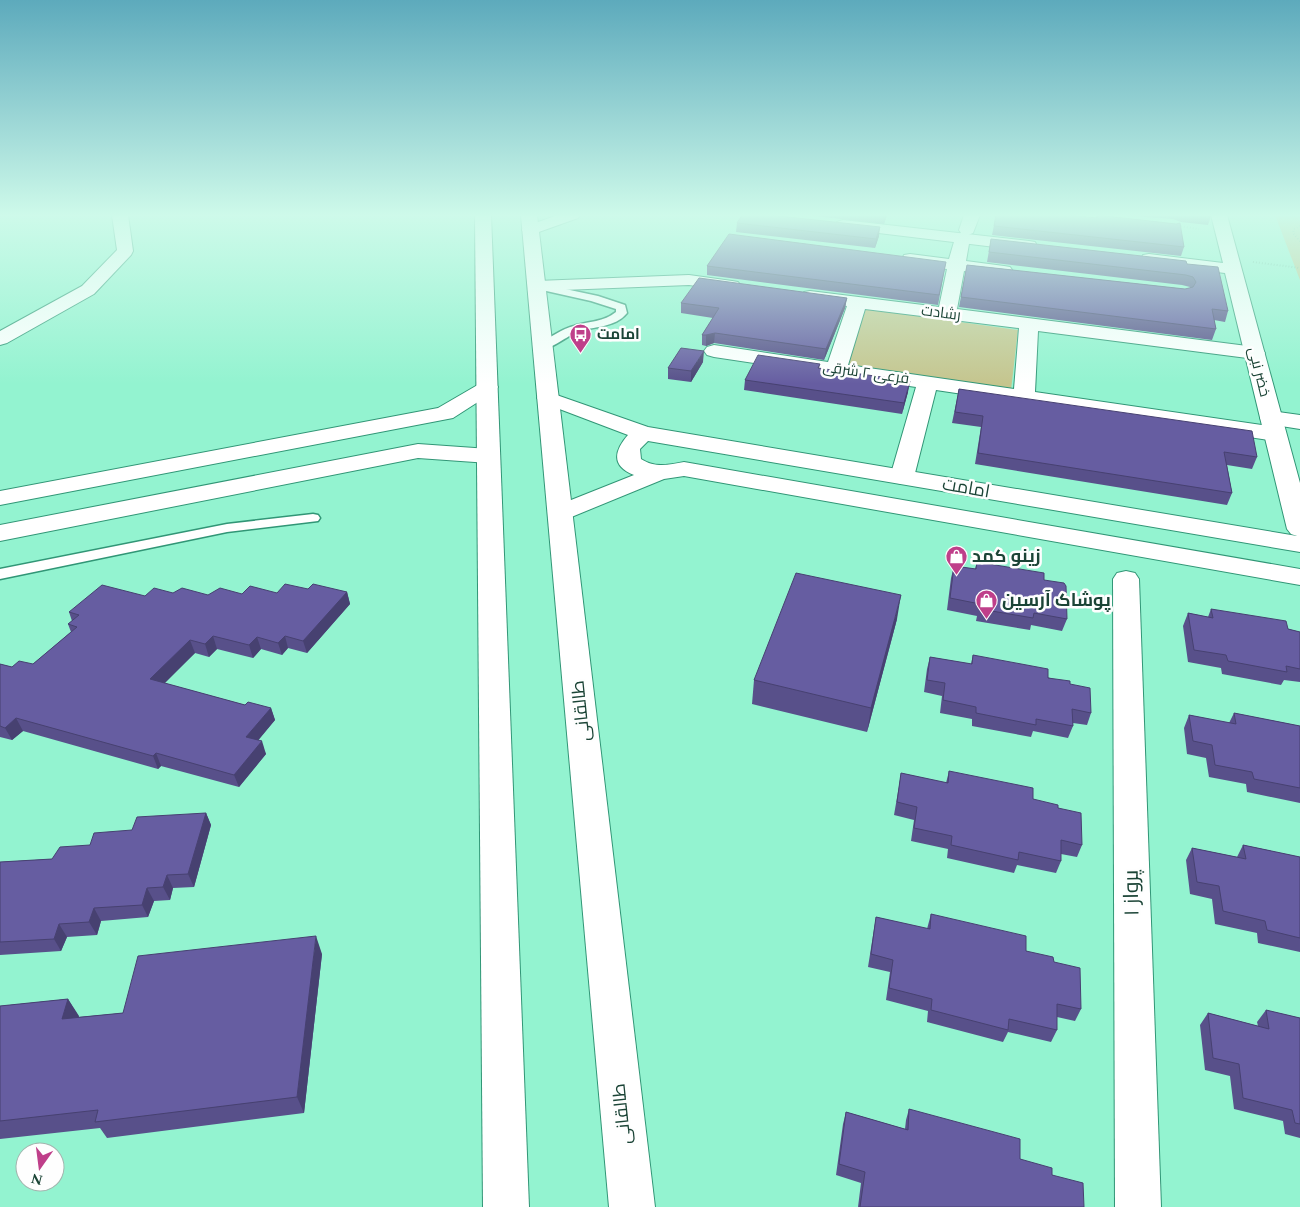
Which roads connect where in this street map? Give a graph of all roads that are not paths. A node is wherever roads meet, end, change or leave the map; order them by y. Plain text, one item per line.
1 (106, 271) edge
2 (485, 271) edge
3 (535, 271) edge
4 (955, 271) edge
5 (1011, 271) edge
6 (1234, 271) edge
7 (1025, 273) edge
8 (537, 286) junction
9 (745, 288) edge
10 (792, 294) edge
11 (858, 302) junction
12 (947, 314) junction
13 (1029, 324) junction
14 (0, 339) edge
15 (543, 347) junction
16 (714, 351) dead end
17 (1255, 354) junction
18 (836, 369) junction
19 (928, 382) junction
20 (488, 387) junction
21 (1024, 396) junction
22 (548, 398) junction
23 (1300, 422) edge
24 (1273, 426) junction
25 (643, 433) junction
26 (489, 456) junction
27 (659, 473) junction
28 (902, 477) junction
29 (0, 498) edge
30 (560, 513) junction
31 (313, 518) dead end
32 (1300, 529) edge
33 (0, 533) edge
34 (1300, 544) edge
35 (0, 574) edge
36 (1300, 577) edge
37 (1126, 579) dead end
38 (506, 1207) edge
39 (632, 1207) edge
40 (1138, 1207) edge

1 - 14 street
2 - 20 street
3 - 8 street, طالقانی
4 - 12 street
5 - 7 street
6 - 17 street, خضر نبی
8 - 9 street
8 - 15 street, طالقانی
8 - 15 lane
10 - 11 street, رشادت
11 - 12 street, رشادت
11 - 18 street
12 - 13 street, رشادت
13 - 17 street, رشادت
13 - 21 street
15 - 22 street, طالقانی
16 - 18 street, فرعی ۲ شرقی
17 - 24 street, خضر نبی
18 - 19 street, فرعی ۲ شرقی
19 - 21 street, فرعی ۲ شرقی
19 - 28 street
20 - 26 street
20 - 29 street
21 - 24 street, فرعی ۲ شرقی
22 - 25 street, امامت
22 - 30 street, طالقانی
23 - 24 street, فرعی ۲ شرقی
24 - 32 street, خضر نبی
25 - 27 street
25 - 28 street, امامت
26 - 33 street
26 - 38 street
27 - 30 street, امامت
27 - 36 street, امامت
28 - 34 street, امامت
30 - 39 street, طالقانی
31 - 35 lane
37 - 40 street, پرواز ۱

